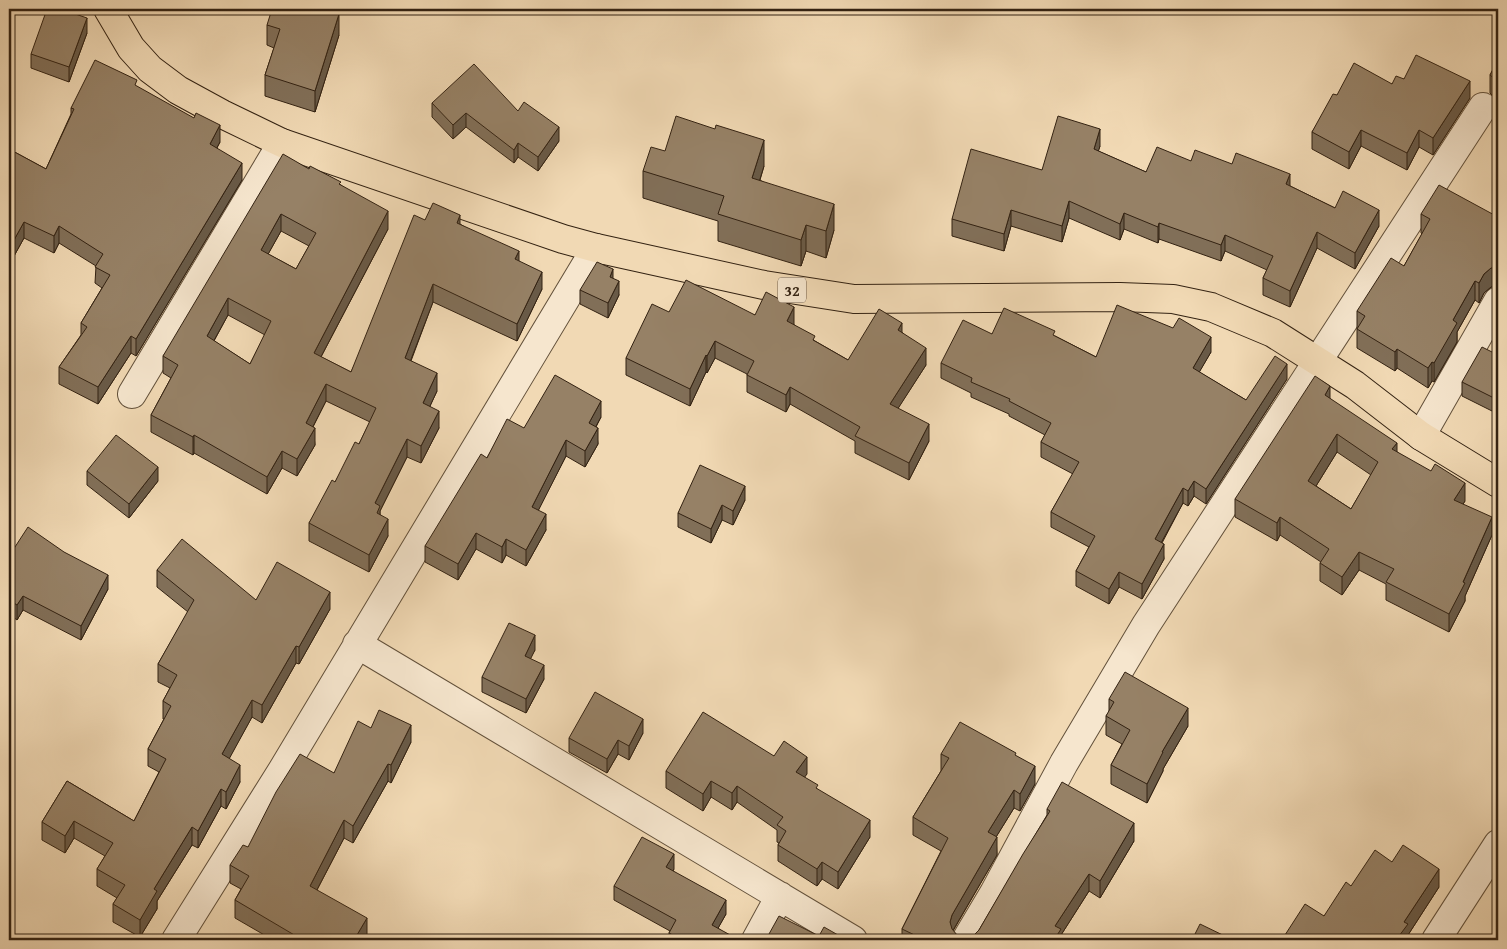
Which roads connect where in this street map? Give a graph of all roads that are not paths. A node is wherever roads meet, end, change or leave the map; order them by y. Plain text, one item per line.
1 (108, 9) edge
2 (1482, 107) dead end
3 (282, 143) junction
4 (596, 248) junction
5 (1498, 301) edge
6 (1318, 362) junction
7 (132, 394) dead end
8 (1422, 436) junction
9 (1498, 483) edge
10 (357, 644) junction
11 (1498, 844) edge
12 (780, 896) junction
13 (176, 940) edge
14 (756, 940) edge
15 (853, 940) edge
16 (966, 940) edge
17 (1436, 940) edge

1 - 3 highway, 32
2 - 6 street
3 - 4 highway, 32
3 - 7 street
4 - 6 highway, 32
4 - 10 street
5 - 8 street
6 - 8 highway, 32
6 - 16 street
8 - 9 highway, 32
10 - 12 street
10 - 13 street
11 - 17 street
12 - 14 street
12 - 15 street

